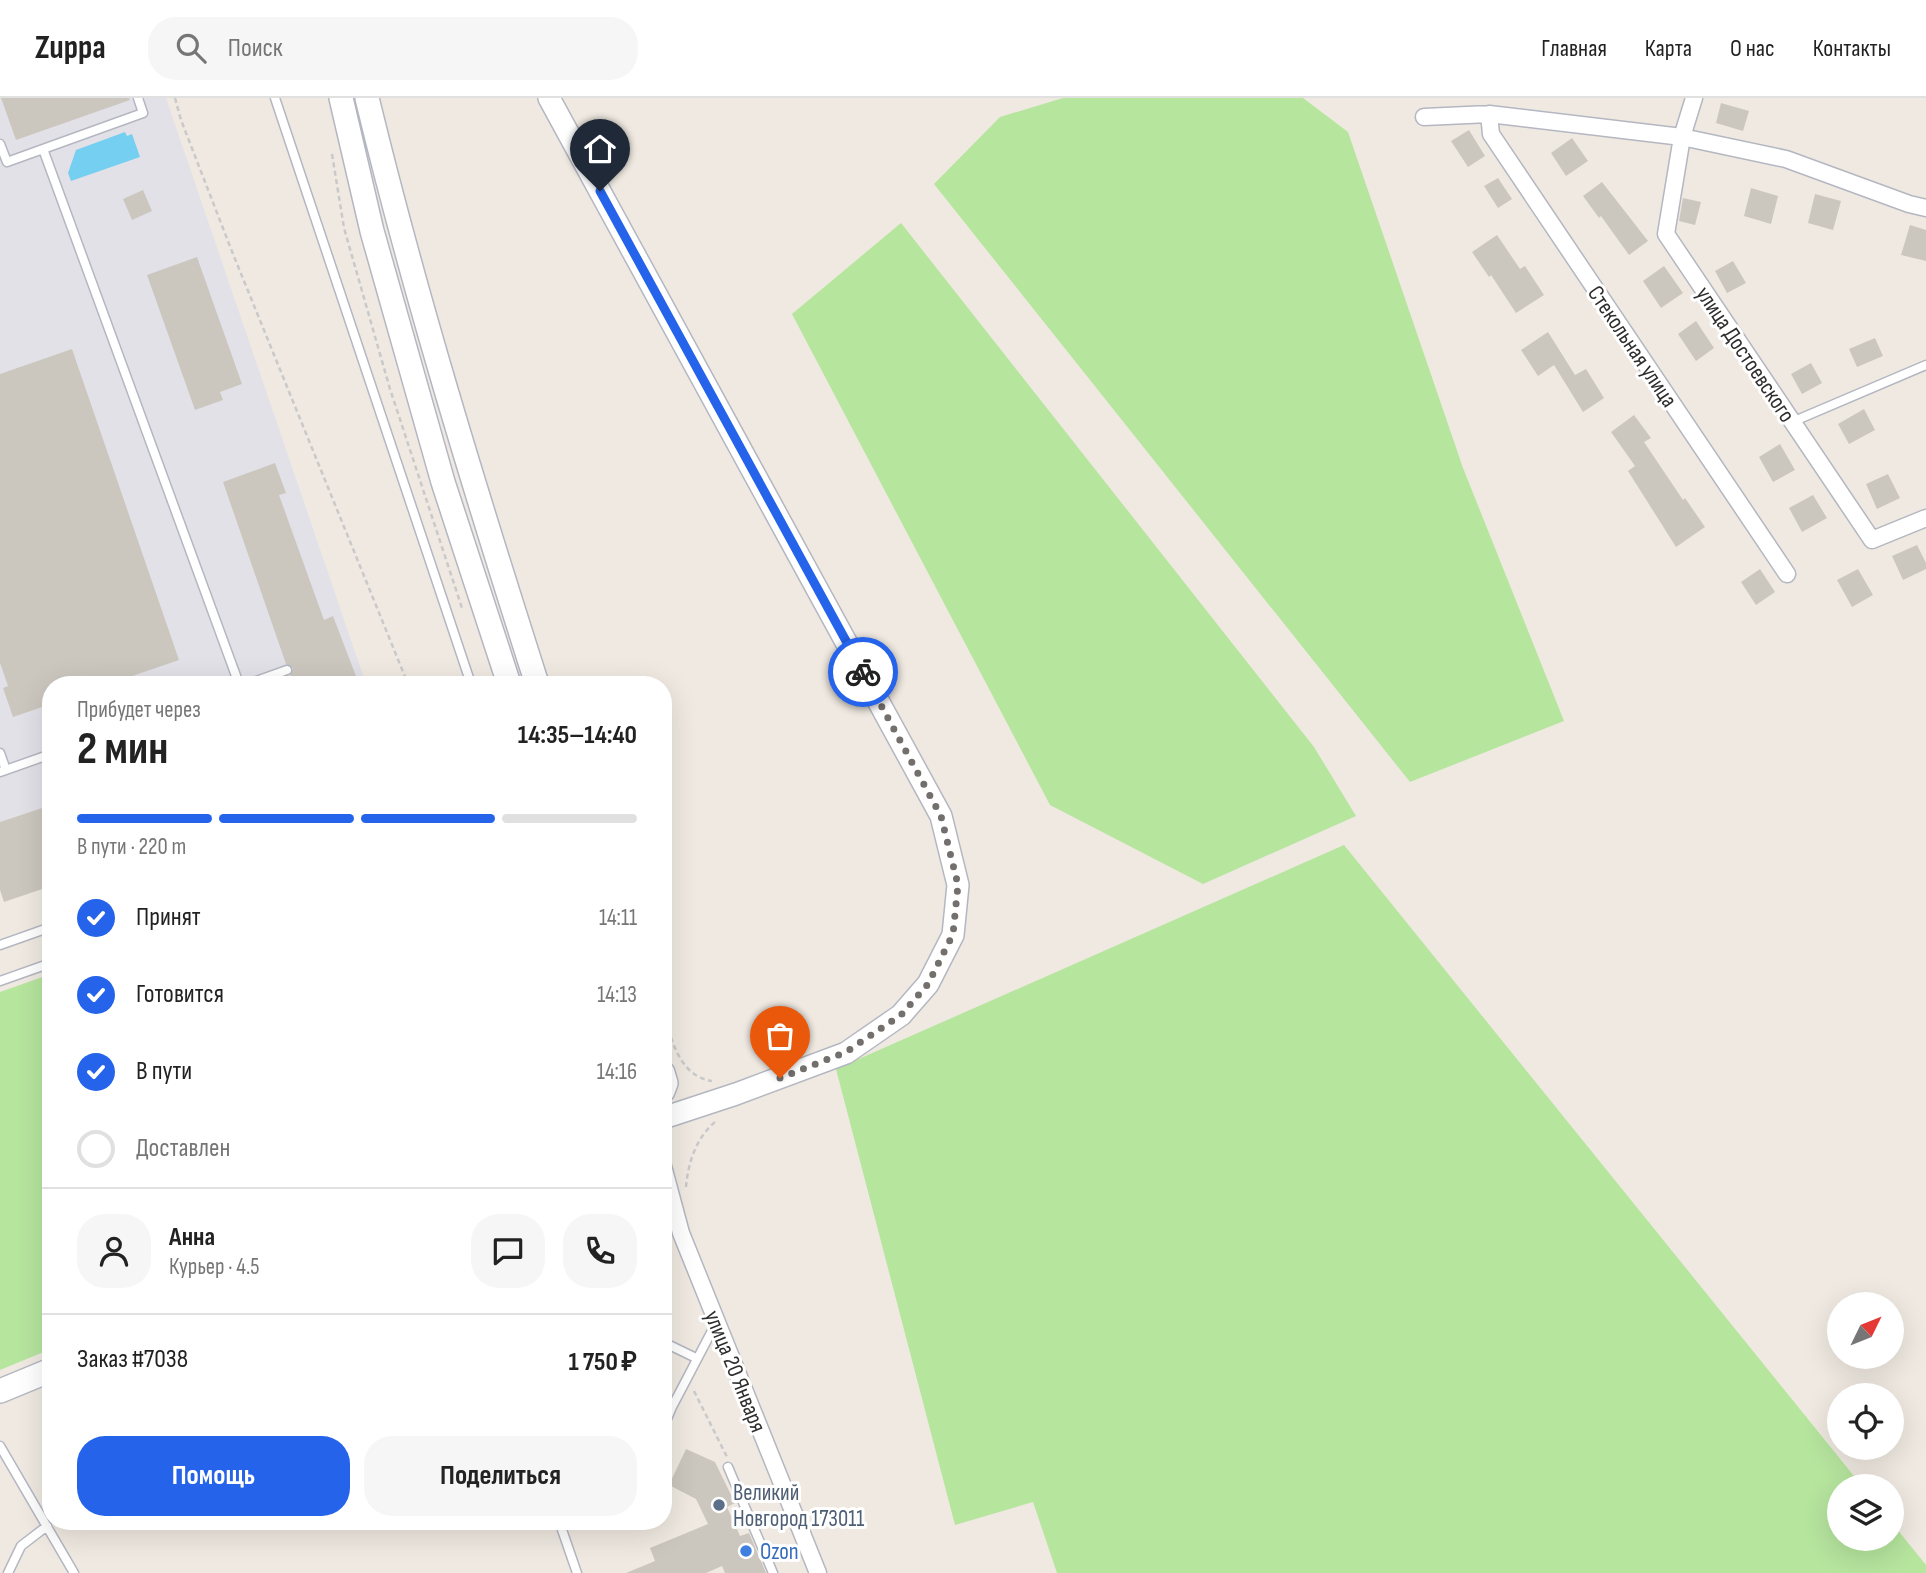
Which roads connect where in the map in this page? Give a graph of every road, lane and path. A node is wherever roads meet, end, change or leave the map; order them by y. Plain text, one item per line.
1 (138, 98) edge
2 (175, 98) edge
3 (275, 98) edge
4 (341, 98) edge
5 (367, 98) edge
6 (549, 98) edge
7 (1694, 98) edge
8 (1489, 114) junction
9 (1424, 117) dead end
10 (1682, 137) junction
11 (0, 144) edge
12 (43, 149) junction
13 (1926, 208) edge
14 (1926, 365) edge
15 (1792, 422) junction
16 (1926, 518) edge
17 (1787, 574) dead end
18 (287, 670) dead end
19 (236, 676) edge
20 (270, 676) edge
21 (405, 676) edge
22 (468, 676) edge
23 (506, 676) edge
24 (534, 676) edge
25 (0, 753) edge
26 (42, 757) edge
27 (3, 771) edge
28 (42, 930) edge
29 (0, 945) edge
30 (42, 966) edge
31 (0, 981) edge
32 (672, 1115) edge
33 (672, 1200) edge
34 (716, 1322) junction
35 (672, 1346) edge
36 (696, 1358) junction
37 (42, 1374) edge
38 (687, 1377) junction
39 (0, 1391) edge
40 (672, 1409) edge
41 (0, 1446) edge
42 (4, 1461) edge
43 (728, 1467) joint
44 (42, 1518) edge
45 (42, 1530) edge
46 (49, 1530) edge
47 (562, 1530) edge
48 (8, 1573) edge
49 (74, 1573) edge
50 (577, 1573) edge
51 (773, 1573) edge
52 (818, 1573) edge

1 - 12 lane
2 - 21 path
3 - 22 lane
4 - 23 main road
5 - 24 main road
6 - 32 street
7 - 10 street, улица Достоевского
8 - 9 street
8 - 10 street
8 - 17 street, Стекольная улица
10 - 13 street
10 - 15 street, улица Достоевского
11 - 12 lane
12 - 19 lane
14 - 15 lane
15 - 16 street, улица Достоевского
18 - 20 lane
25 - 27 lane
26 - 27 lane
28 - 29 lane
30 - 31 lane
33 - 34 street, улица 20 Января
34 - 36 lane
34 - 52 street, улица 20 Января
35 - 36 lane
36 - 38 lane
37 - 39 main road
38 - 40 lane
38 - 43 path
41 - 42 lane
42 - 44 lane
43 - 51 lane
45 - 48 lane
46 - 49 lane
47 - 50 lane

